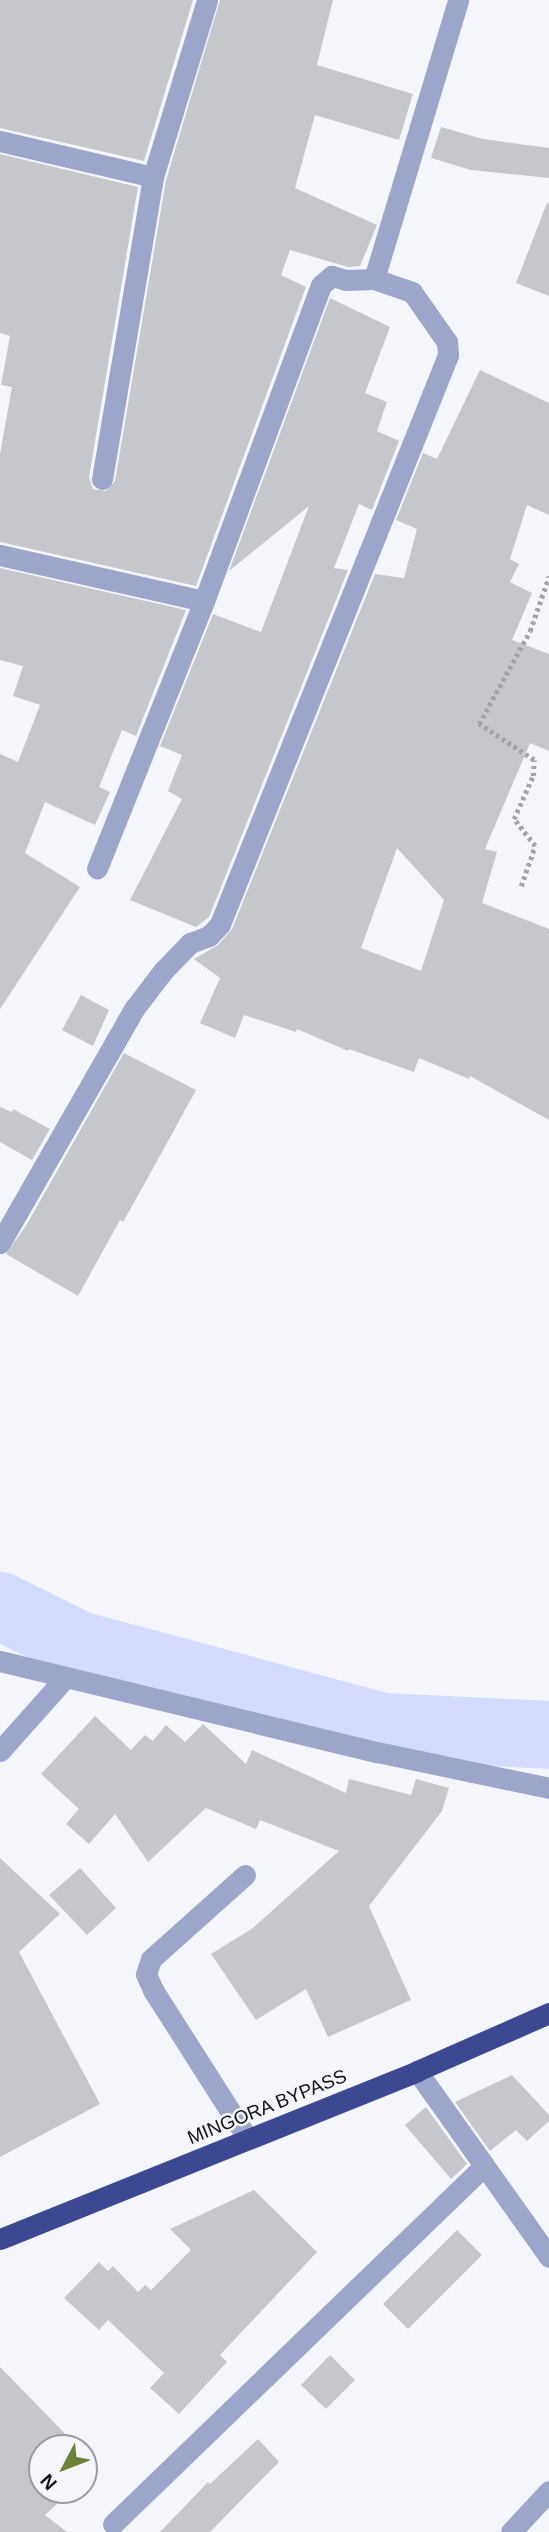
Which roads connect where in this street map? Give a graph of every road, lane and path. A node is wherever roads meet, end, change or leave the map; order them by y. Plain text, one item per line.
1 (207, 0) edge
2 (458, 0) edge
3 (0, 141) edge
4 (153, 177) junction
5 (374, 279) junction
6 (102, 479) dead end
7 (0, 555) edge
8 (549, 576) edge
9 (204, 601) junction
10 (97, 868) dead end
11 (521, 886) dead end
12 (0, 1243) edge
13 (0, 1661) edge
14 (65, 1678) junction
15 (0, 1751) edge
16 (549, 1788) edge
17 (245, 1875) dead end
18 (549, 2013) edge
19 (417, 2071) junction
20 (248, 2139) junction
21 (484, 2166) junction
22 (0, 2239) edge
23 (549, 2257) edge
24 (549, 2491) edge
25 (113, 2524) dead end
26 (511, 2532) edge

1 - 4 street
2 - 5 street
3 - 4 street
4 - 6 street
5 - 9 street
5 - 12 street
7 - 9 street
8 - 11 path
9 - 10 street
13 - 14 street
14 - 15 street
14 - 16 street
17 - 20 street
18 - 19 highway, MINGORA BYPASS
19 - 20 highway, MINGORA BYPASS
19 - 21 street
20 - 22 highway, MINGORA BYPASS
21 - 23 street
21 - 25 street
24 - 26 street

